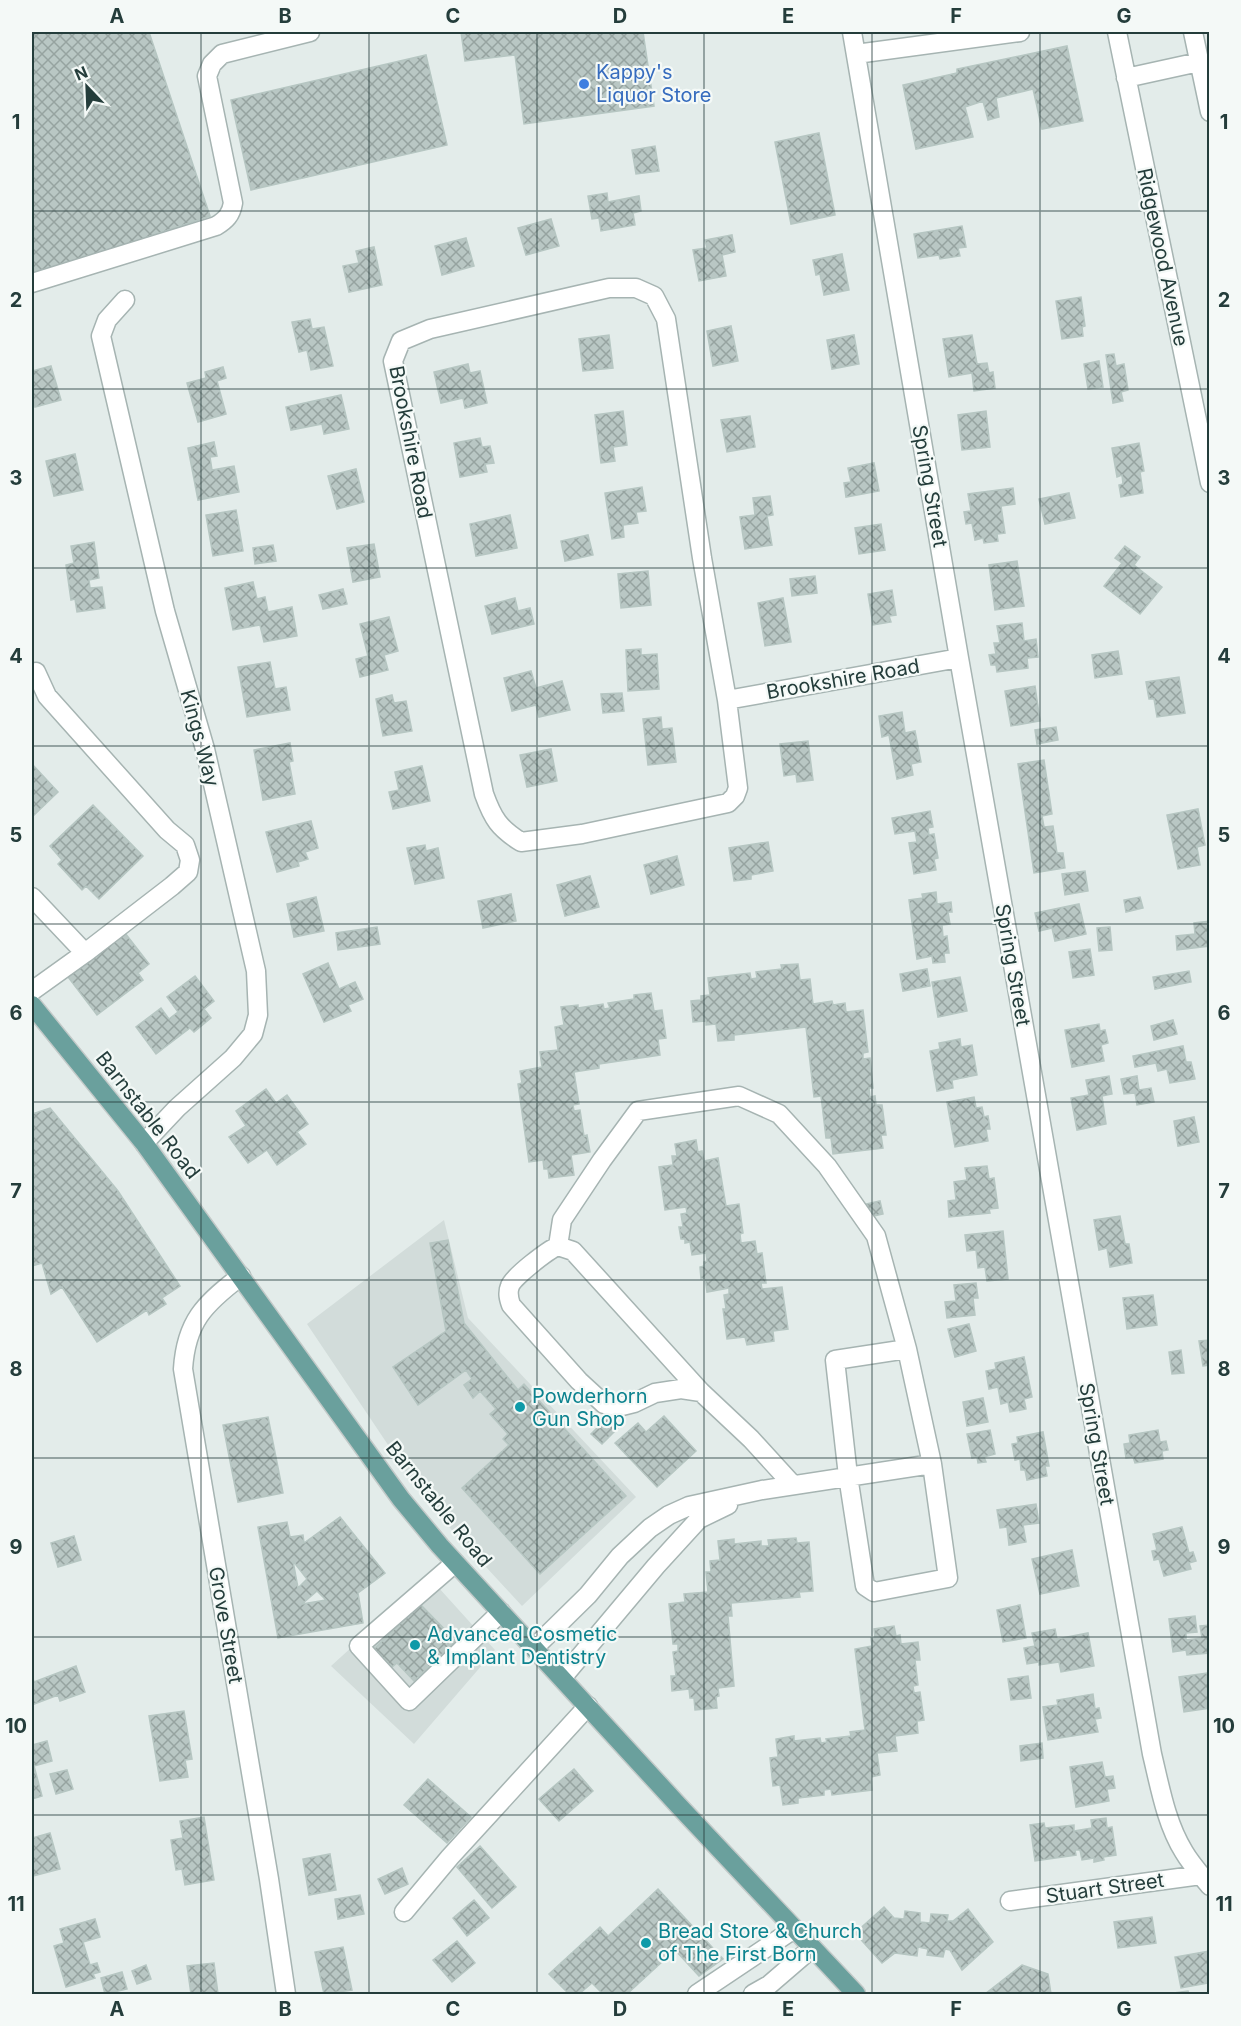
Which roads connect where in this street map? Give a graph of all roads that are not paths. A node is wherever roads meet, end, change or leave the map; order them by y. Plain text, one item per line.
1 (310, 32) edge
2 (852, 32) edge
3 (1020, 32) edge
4 (1117, 32) edge
5 (1193, 32) edge
6 (913, 39) edge
7 (856, 54) junction
8 (1199, 62) junction
9 (1126, 78) junction
10 (1209, 112) edge
11 (32, 283) edge
12 (125, 300) dead end
13 (1206, 444) edge
14 (1209, 483) edge
15 (959, 658) junction
16 (32, 673) edge
17 (727, 700) junction
18 (32, 897) edge
19 (85, 953) junction
20 (32, 991) edge
21 (32, 1005) edge
22 (144, 1143) junction
23 (558, 1246) junction
24 (241, 1276) junction
25 (907, 1348) junction
26 (701, 1392) junction
27 (932, 1464) junction
28 (848, 1476) junction
29 (793, 1485) junction
30 (762, 1490) junction
31 (455, 1563) junction
32 (501, 1612) junction
33 (534, 1648) junction
34 (562, 1678) junction
35 (588, 1706) junction
36 (1205, 1881) edge
37 (1010, 1901) dead end
38 (404, 1912) dead end
39 (794, 1929) junction
40 (812, 1948) junction
41 (765, 1991) edge
42 (286, 1995) edge
43 (697, 1995) edge
44 (856, 1995) edge

1 - 11 street
2 - 7 street, Spring Street
3 - 6 street
4 - 9 street, Ridgewood Avenue
5 - 8 street
6 - 7 street
7 - 15 street, Spring Street
8 - 9 street
8 - 10 street
9 - 13 street, Ridgewood Avenue
12 - 22 street, Kings Way
13 - 14 street, Ridgewood Avenue
15 - 17 street, Brookshire Road
15 - 36 street, Spring Street
16 - 19 street
17 - 17 street, Brookshire Road
18 - 19 street
19 - 20 street
21 - 22 main road, Barnstable Road
22 - 24 main road, Barnstable Road
23 - 25 street
23 - 26 street
23 - 26 street
24 - 31 main road, Barnstable Road
24 - 42 street, Grove Street
25 - 27 street
25 - 28 street
26 - 29 street
27 - 28 street
27 - 28 street
28 - 29 street
29 - 30 street
30 - 33 street
30 - 34 street
31 - 32 main road, Barnstable Road
31 - 32 street
32 - 33 main road, Barnstable Road
33 - 34 main road, Barnstable Road
34 - 35 main road, Barnstable Road
35 - 38 street
35 - 39 main road, Barnstable Road
36 - 37 street, Stuart Street
39 - 40 main road, Barnstable Road
39 - 43 street
40 - 41 street
40 - 44 main road, Barnstable Road

